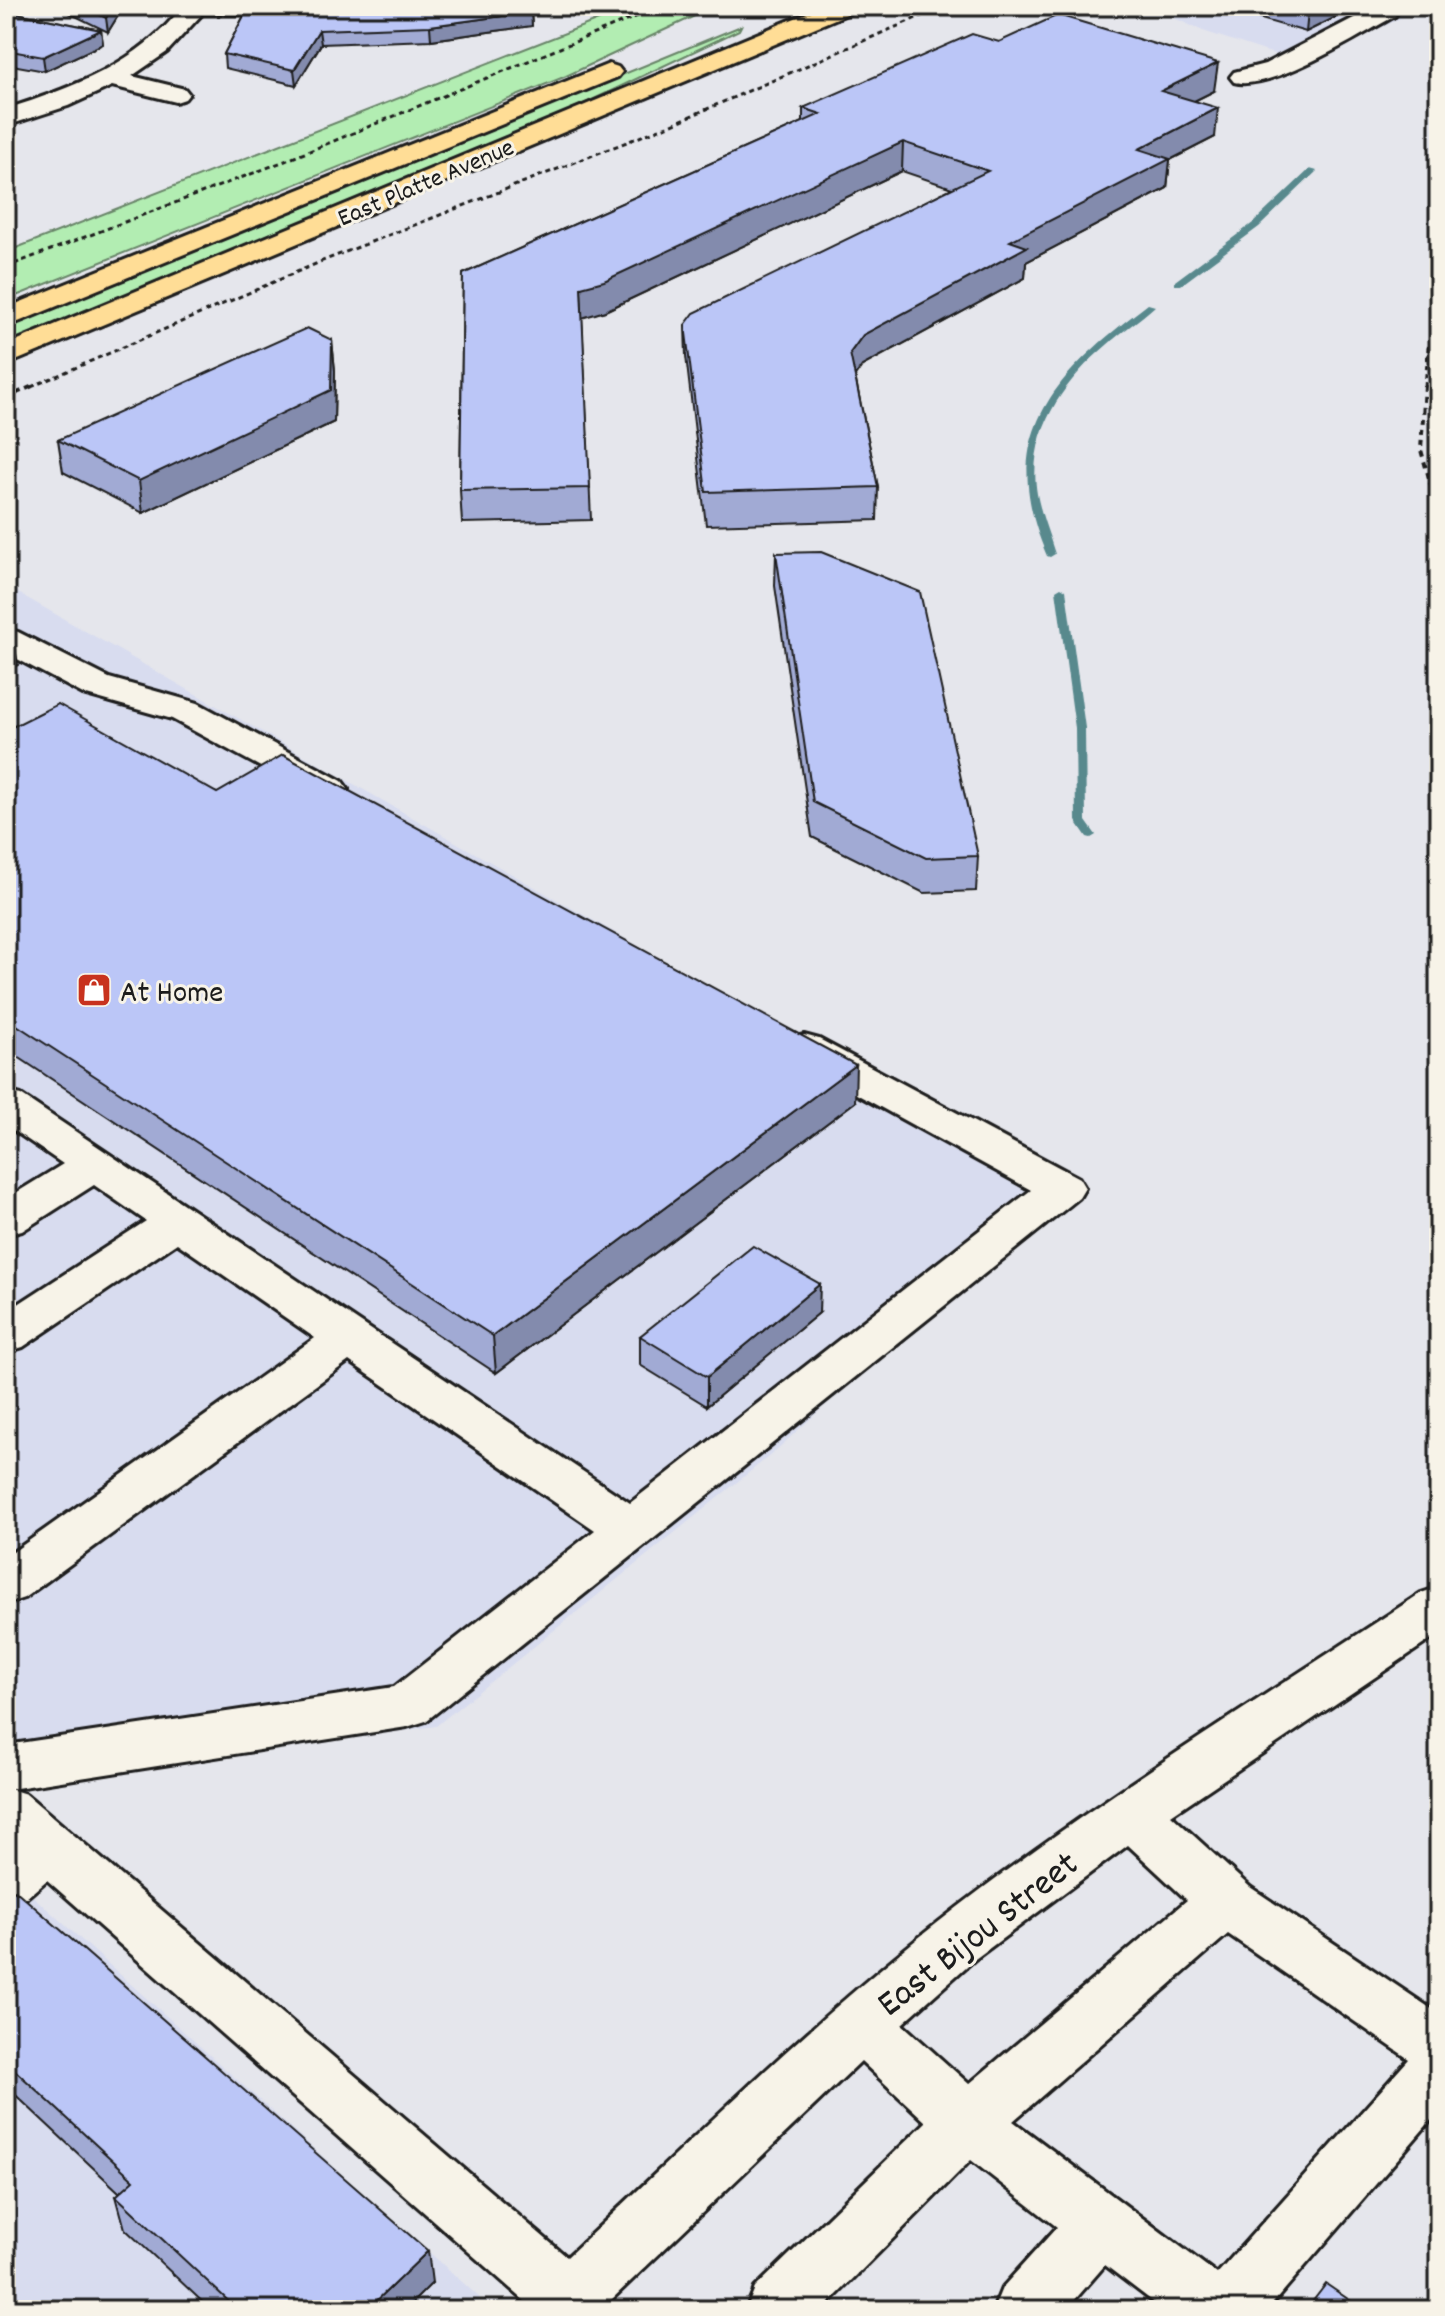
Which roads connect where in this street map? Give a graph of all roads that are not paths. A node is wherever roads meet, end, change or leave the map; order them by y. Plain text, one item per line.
1 (196, 6) edge
2 (206, 6) edge
3 (413, 6) edge
4 (845, 6) edge
5 (1384, 8) edge
6 (638, 60) dead end
7 (1243, 77) dead end
8 (109, 78) junction
9 (176, 94) dead end
10 (6, 118) edge
11 (6, 318) edge
12 (6, 356) edge
13 (6, 639) edge
14 (96, 686) junction
15 (57, 706) edge
16 (366, 809) edge
17 (770, 1029) edge
18 (11, 1114) edge
19 (94, 1165) junction
20 (6, 1220) edge
21 (178, 1221) junction
22 (6, 1335) edge
23 (349, 1337) junction
24 (631, 1529) junction
25 (6, 1584) edge
26 (1439, 1607) edge
27 (6, 1767) edge
28 (1131, 1813) junction
29 (20, 1846) edge
30 (1227, 1900) junction
31 (861, 2024) junction
32 (1439, 2047) edge
33 (1439, 2068) edge
34 (968, 2122) junction
35 (1101, 2224) junction
36 (569, 2306) edge
37 (778, 2310) edge
38 (1025, 2310) edge
39 (1214, 2310) edge
40 (1226, 2310) edge

1 - 8 street
2 - 3 street
4 - 12 highway, East Platte Avenue
5 - 7 street
6 - 11 highway, East Platte Avenue
8 - 9 street
8 - 10 street
13 - 14 street
14 - 15 street
14 - 16 street
17 - 24 street
18 - 19 street
19 - 20 street
19 - 21 street
21 - 22 street
21 - 23 street
23 - 24 street
23 - 25 street
24 - 27 street
26 - 28 street, East Bijou Street
28 - 30 street
28 - 31 street, East Bijou Street
29 - 36 street
30 - 32 street
30 - 34 street
31 - 34 street
31 - 36 street, East Bijou Street
33 - 40 street
34 - 35 street
34 - 37 street
35 - 38 street
35 - 39 street

